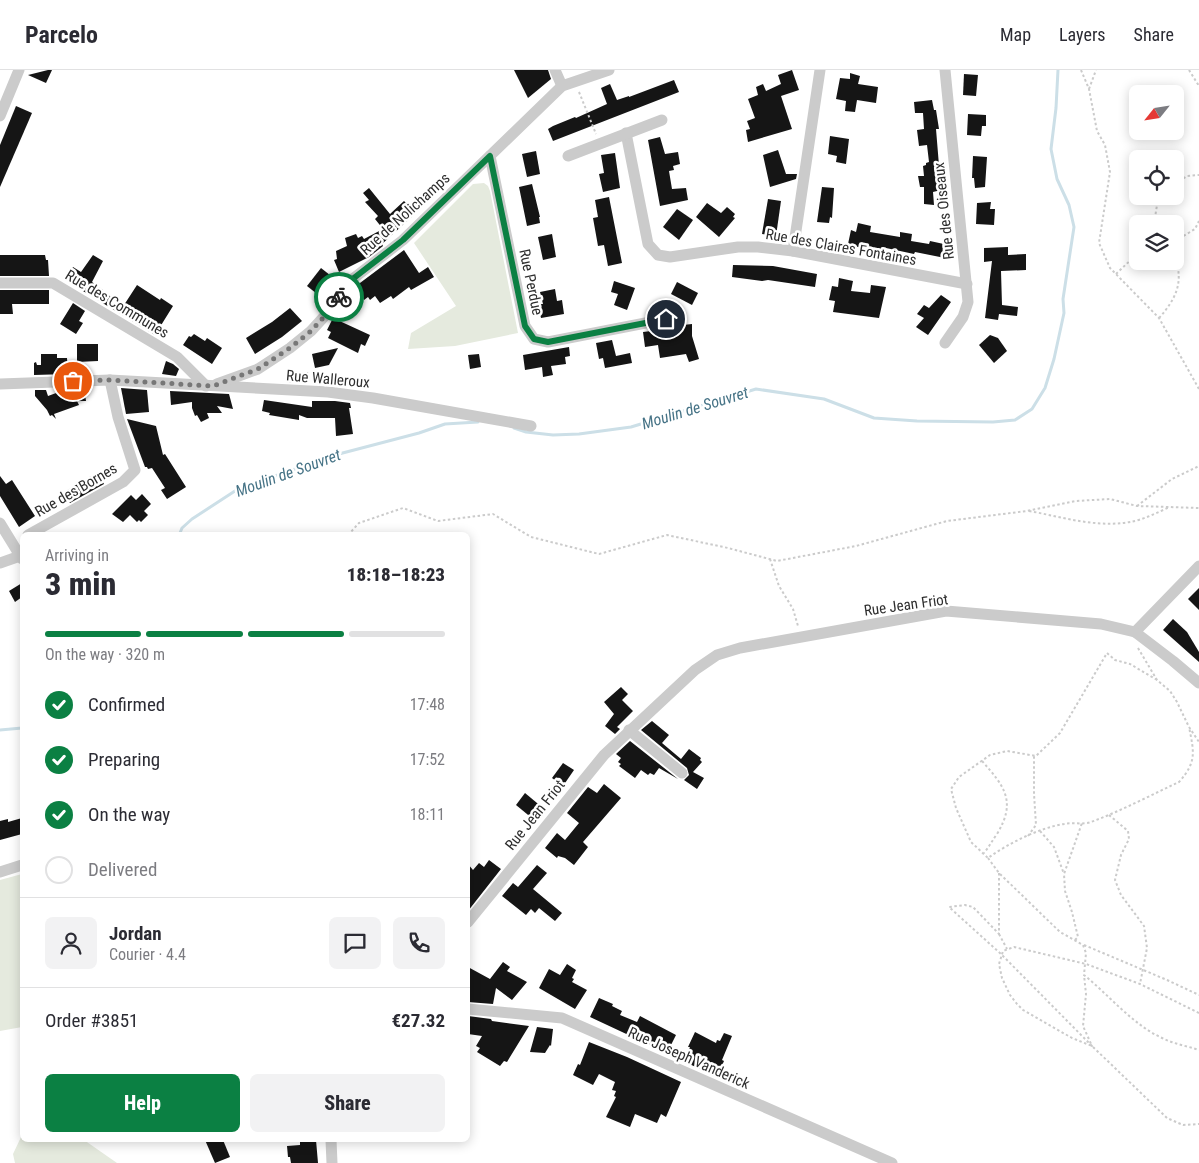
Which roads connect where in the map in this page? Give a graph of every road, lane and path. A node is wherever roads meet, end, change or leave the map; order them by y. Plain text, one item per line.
1 (19, 70) edge
2 (554, 70) edge
3 (608, 70) edge
4 (820, 70) edge
5 (945, 70) edge
6 (1081, 70) edge
7 (1096, 70) edge
8 (1189, 70) edge
9 (562, 86) junction
10 (1199, 86) edge
11 (1090, 89) junction
12 (579, 90) dead end
13 (0, 116) edge
14 (662, 120) dead end
15 (626, 133) junction
16 (600, 144) junction
17 (490, 156) junction
18 (568, 156) dead end
19 (1199, 175) edge
20 (1184, 178) edge
21 (1199, 221) edge
22 (1184, 236) edge
23 (793, 251) junction
24 (1129, 262) edge
25 (1180, 270) edge
26 (1116, 274) junction
27 (0, 283) edge
28 (967, 284) junction
29 (1159, 318) junction
30 (666, 319) dead end
31 (945, 343) dead end
32 (110, 380) junction
33 (0, 384) edge
34 (209, 386) junction
35 (1199, 389) edge
36 (531, 426) dead end
37 (1199, 466) edge
38 (1137, 506) junction
39 (1171, 507) junction
40 (1199, 508) edge
41 (1027, 511) junction
42 (0, 523) edge
43 (33, 532) edge
44 (350, 532) edge
45 (18, 541) edge
46 (20, 557) edge
47 (770, 559) junction
48 (0, 563) edge
49 (1199, 566) edge
50 (1134, 632) junction
51 (800, 637) junction
52 (1157, 680) junction
53 (1199, 684) edge
54 (1189, 728) junction
55 (629, 730) junction
56 (1199, 742) edge
57 (1034, 756) junction
58 (1199, 757) edge
59 (1194, 758) junction
60 (982, 761) junction
61 (682, 773) dead end
62 (1108, 814) junction
63 (1082, 823) junction
64 (1039, 830) junction
65 (1026, 838) junction
66 (983, 854) junction
67 (988, 858) junction
68 (20, 866) edge
69 (0, 872) edge
70 (999, 873) junction
71 (1064, 874) junction
72 (470, 920) edge
73 (999, 934) junction
74 (1075, 940) junction
75 (1083, 945) junction
76 (1007, 949) junction
77 (1001, 954) junction
78 (1086, 964) junction
79 (1144, 969) junction
80 (1084, 975) junction
81 (1140, 984) junction
82 (1199, 995) edge
83 (470, 1009) edge
84 (1199, 1013) edge
85 (1092, 1046) junction
86 (1199, 1050) edge
87 (1199, 1124) edge
88 (331, 1142) edge
89 (332, 1163) edge
90 (892, 1163) edge

1 - 13 street
2 - 9 street
3 - 9 street
4 - 23 street
5 - 28 street, Rue des Oiseaux
6 - 11 path
7 - 11 path
8 - 10 path
9 - 17 street, Rue de Nolichamps
11 - 26 path
12 - 16 path
14 - 15 street
15 - 16 street
15 - 23 street, Rue des Claires Fontaines
16 - 18 street
17 - 30 street, Rue Perdue
17 - 34 street, Rue de Nolichamps
19 - 20 path
21 - 22 path
23 - 28 street, Rue des Claires Fontaines
24 - 26 path
25 - 29 path
26 - 29 path
27 - 34 street, Rue des Communes
28 - 31 street, Rue des Oiseaux
29 - 35 path
32 - 33 street, Rue Walleroux
32 - 34 street, Rue Walleroux
32 - 43 street, Rue des Bornes
34 - 36 street, Rue Walleroux
37 - 38 path
38 - 39 path
38 - 41 path
39 - 40 path
39 - 41 path
41 - 47 path
42 - 45 street
44 - 47 path
46 - 48 street
47 - 51 path
49 - 50 street
50 - 51 street, Rue Jean Friot
50 - 52 path
50 - 53 street, Rue Jean Friot
51 - 55 street, Rue Jean Friot
52 - 54 path
52 - 57 path
54 - 56 path
54 - 59 path
55 - 61 street
55 - 72 street, Rue Jean Friot
57 - 60 path
57 - 65 path
58 - 59 path
59 - 62 path
60 - 66 path
60 - 66 path
62 - 63 path
62 - 79 path
63 - 64 path
63 - 71 path
64 - 65 path
64 - 71 path
65 - 67 path
66 - 67 path
67 - 70 path
68 - 69 street
70 - 73 path
70 - 74 path
71 - 74 path
73 - 76 path
73 - 77 path
74 - 75 path
75 - 78 path
75 - 79 path
76 - 77 path
76 - 78 path
77 - 85 path
77 - 85 path
78 - 80 path
78 - 81 path
79 - 81 path
79 - 82 path
80 - 85 path
80 - 86 path
81 - 84 path
83 - 90 street, Rue Joseph Vanderick
85 - 87 path
88 - 89 street

